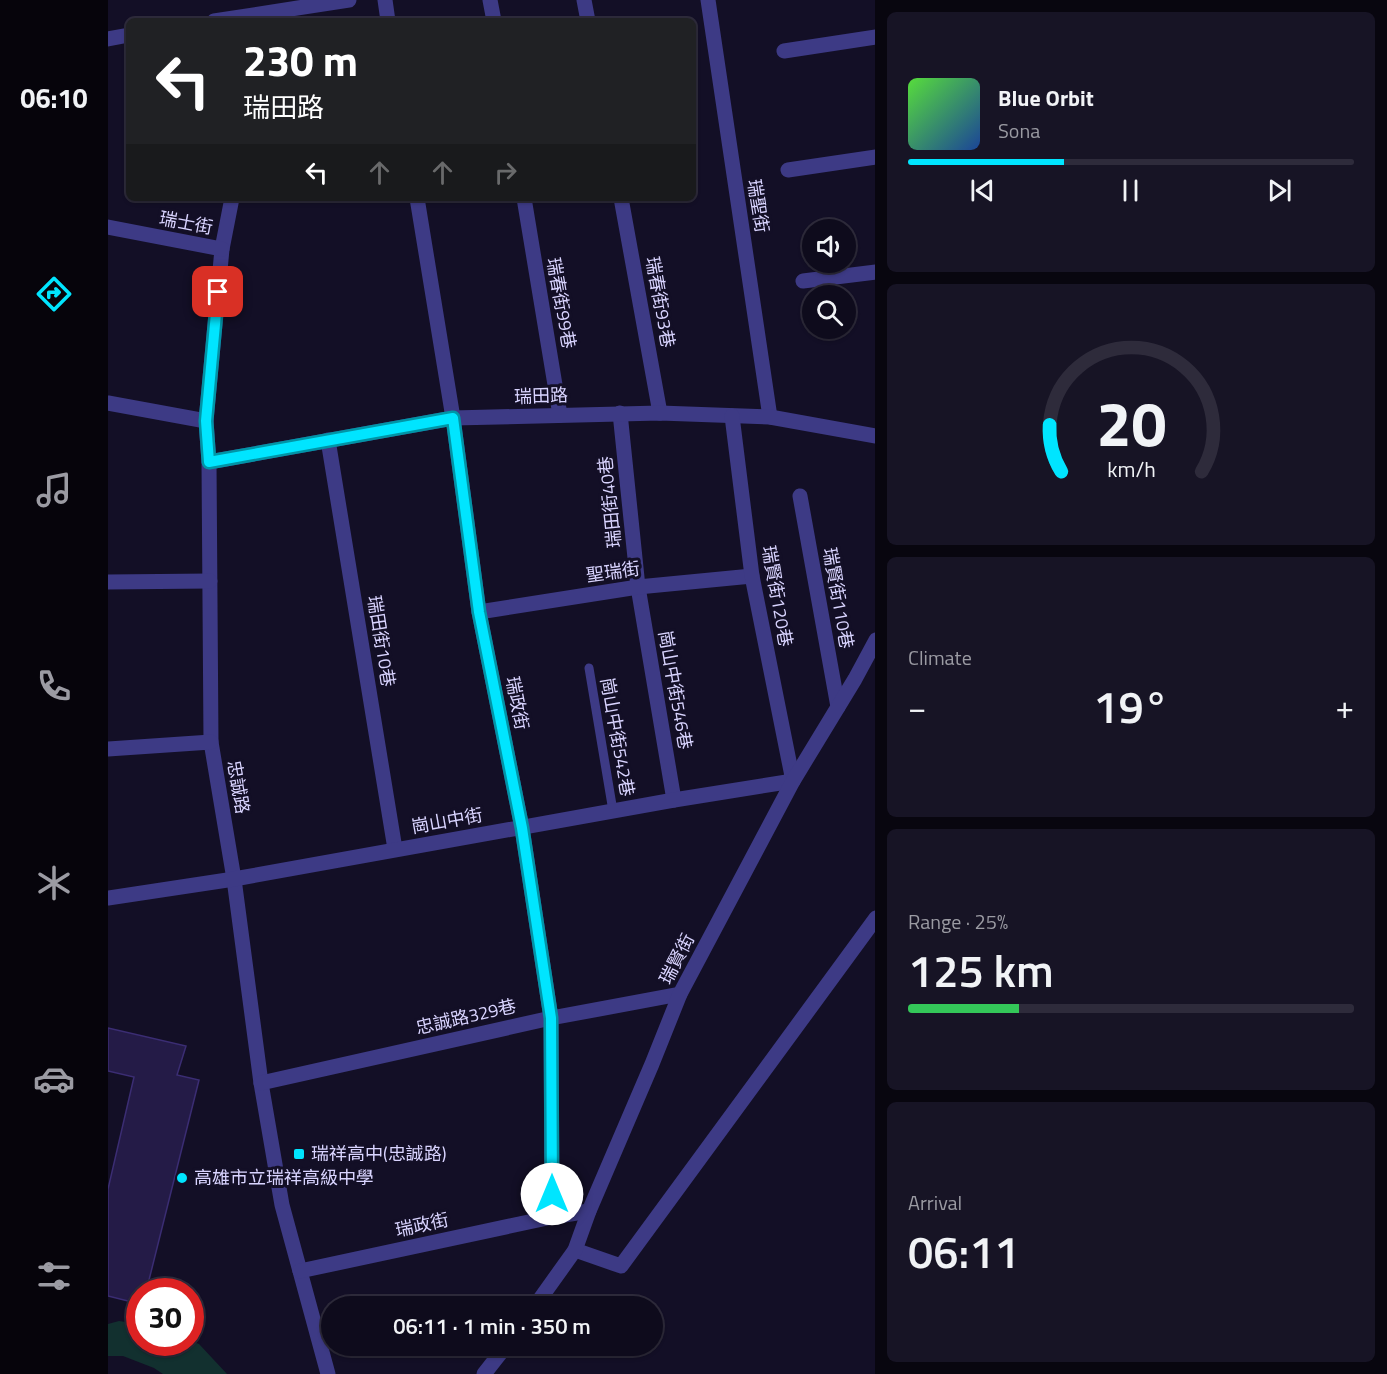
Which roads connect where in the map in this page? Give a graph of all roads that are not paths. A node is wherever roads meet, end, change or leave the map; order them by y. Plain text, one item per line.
1 (349, 0) edge
2 (385, 0) edge
3 (490, 0) edge
4 (584, 0) edge
5 (708, 0) edge
6 (270, 11) edge
7 (231, 18) edge
8 (388, 18) edge
9 (493, 18) edge
10 (587, 18) edge
11 (126, 36) edge
12 (875, 37) edge
13 (108, 39) edge
14 (784, 51) dead end
15 (875, 157) edge
16 (788, 170) dead end
17 (231, 201) edge
18 (417, 201) edge
19 (524, 201) edge
20 (622, 201) edge
21 (108, 227) edge
22 (222, 249) junction
23 (875, 272) edge
24 (803, 281) dead end
25 (108, 403) edge
26 (620, 413) junction
27 (660, 413) junction
28 (560, 415) junction
29 (732, 416) junction
30 (770, 417) junction
31 (453, 418) junction
32 (206, 421) junction
33 (875, 436) edge
34 (328, 440) junction
35 (209, 462) junction
36 (800, 496) dead end
37 (752, 576) junction
38 (210, 581) junction
39 (108, 582) edge
40 (638, 588) junction
41 (479, 612) junction
42 (875, 642) edge
43 (589, 668) dead end
44 (837, 708) junction
45 (211, 742) junction
46 (108, 749) edge
47 (793, 781) junction
48 (674, 800) junction
49 (613, 811) junction
50 (522, 828) junction
51 (395, 849) junction
52 (234, 879) junction
53 (108, 898) edge
54 (875, 919) edge
55 (680, 994) junction
56 (551, 1018) junction
57 (261, 1083) junction
58 (589, 1211) junction
59 (552, 1216) junction
60 (575, 1250) junction
61 (300, 1271) junction
62 (542, 1296) edge
63 (498, 1356) edge
64 (328, 1374) edge
65 (484, 1374) edge

1 - 6 street
2 - 8 street
3 - 9 street
4 - 10 street
5 - 30 street, 瑞聖街
6 - 7 street
11 - 13 street
12 - 14 street
15 - 16 street
17 - 22 street, 忠誠路
18 - 31 street, 瑞政街
19 - 28 street, 瑞春街99巷
20 - 27 street, 瑞春街93巷
21 - 22 street, 瑞士街
22 - 32 street, 忠誠路
23 - 24 street
25 - 32 street
26 - 27 street, 瑞田路
26 - 28 street, 瑞田路
26 - 40 street, 瑞田街40巷
27 - 29 street, 瑞田路
28 - 31 street, 瑞田路
29 - 30 street, 瑞田路
29 - 37 street, 瑞賢街120巷
30 - 33 street, 瑞田路
31 - 34 street, 瑞田路
31 - 41 street, 瑞政街
32 - 35 street, 忠誠路
34 - 35 street, 瑞田路
34 - 51 street, 瑞田街10巷
35 - 38 street, 忠誠路
36 - 44 street, 瑞賢街110巷
37 - 40 street, 聖瑞街
37 - 47 street, 瑞賢街120巷
38 - 39 street
38 - 45 street, 忠誠路
40 - 41 street, 聖瑞街
40 - 48 street, 崗山中街546巷
41 - 50 street, 瑞政街
42 - 44 street, 瑞賢街
43 - 49 lane, 崗山中街542巷
44 - 47 street, 瑞賢街
45 - 46 street
45 - 52 street, 忠誠路
47 - 48 street, 崗山中街
47 - 55 street, 瑞賢街
48 - 49 street, 崗山中街
49 - 50 street, 崗山中街
50 - 51 street, 崗山中街
50 - 56 street, 瑞政街
51 - 52 street, 崗山中街
52 - 53 street, 崗山中街
52 - 57 street, 忠誠路
54 - 60 street
55 - 56 street, 忠誠路329巷
55 - 58 street, 瑞賢街
56 - 57 street, 忠誠路329巷
56 - 59 street, 瑞政街
57 - 61 street, 忠誠路
58 - 59 street, 瑞政街
58 - 60 street, 瑞賢街
59 - 61 street, 瑞政街
60 - 62 street, 瑞賢街
61 - 64 street, 忠誠路
63 - 65 street

